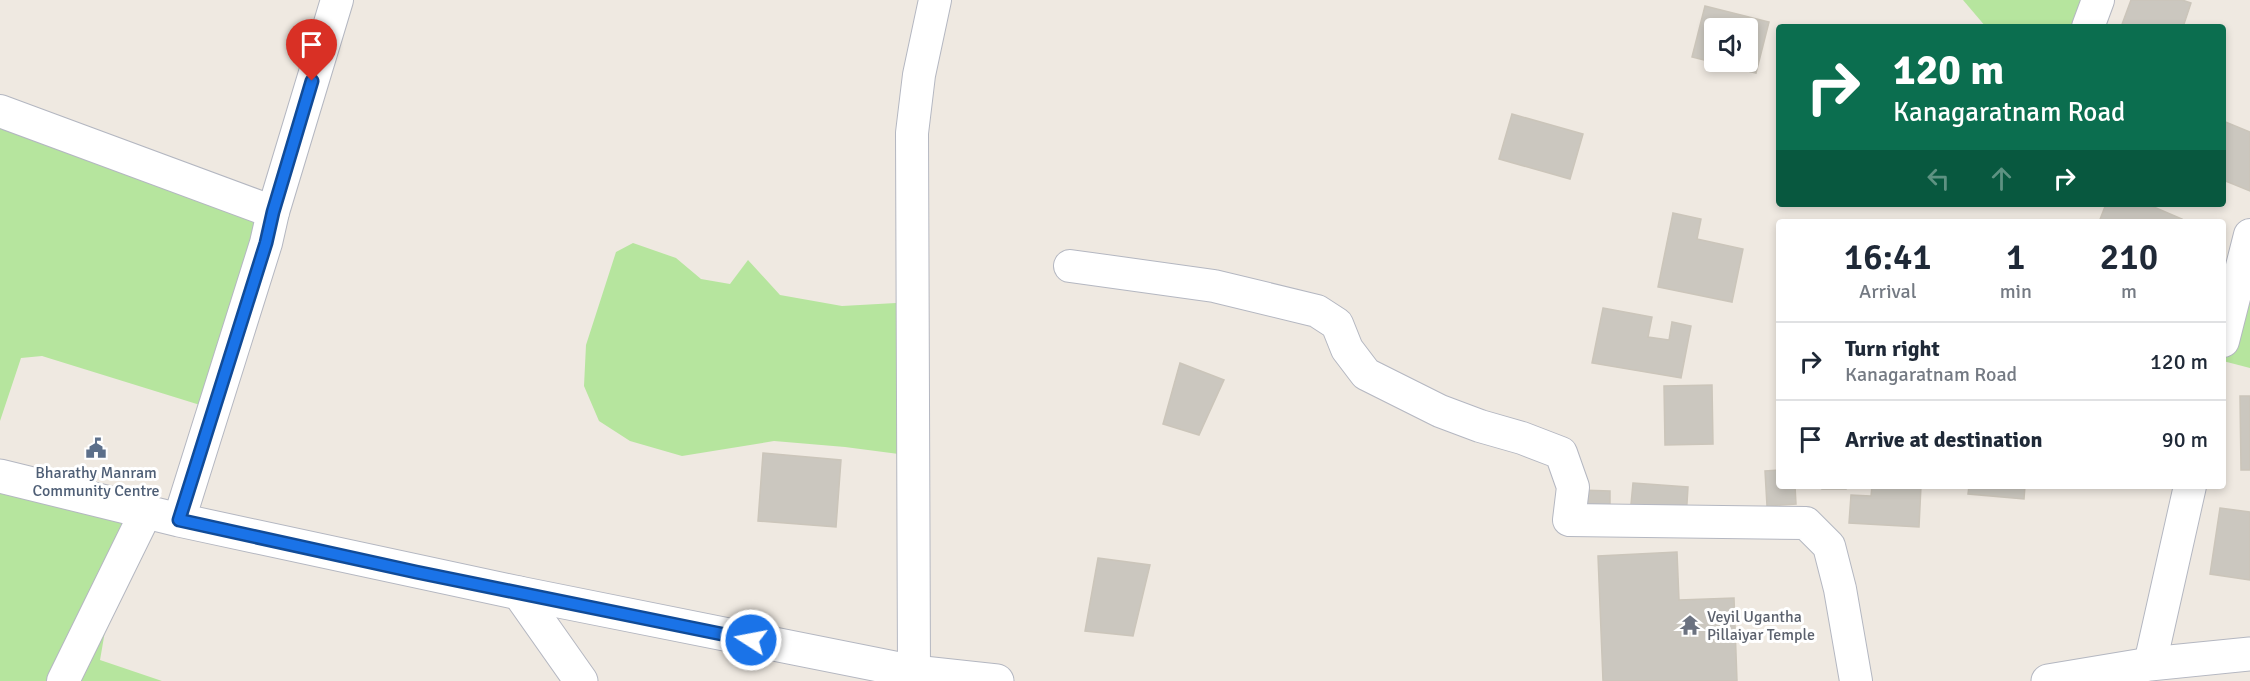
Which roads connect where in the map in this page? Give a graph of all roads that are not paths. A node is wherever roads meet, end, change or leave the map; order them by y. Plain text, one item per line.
1 (337, 0) edge
2 (935, 0) edge
3 (2098, 0) edge
4 (2089, 24) edge
5 (0, 111) edge
6 (273, 212) junction
7 (2250, 235) edge
8 (1070, 266) dead end
9 (2226, 329) edge
10 (0, 476) edge
11 (2189, 489) edge
12 (146, 512) junction
13 (179, 520) junction
14 (519, 593) junction
15 (2250, 654) edge
16 (2150, 664) junction
17 (914, 672) junction
18 (63, 681) edge
19 (581, 681) edge
20 (997, 681) edge
21 (1856, 681) edge
22 (2056, 681) edge

1 - 6 street
2 - 17 street
3 - 4 street
5 - 6 street
6 - 13 street
7 - 9 street
8 - 21 street
10 - 12 main road
11 - 16 street
12 - 13 main road
12 - 18 street
13 - 14 main road
14 - 17 main road
14 - 19 main road
15 - 16 main road
16 - 22 main road
17 - 20 main road

